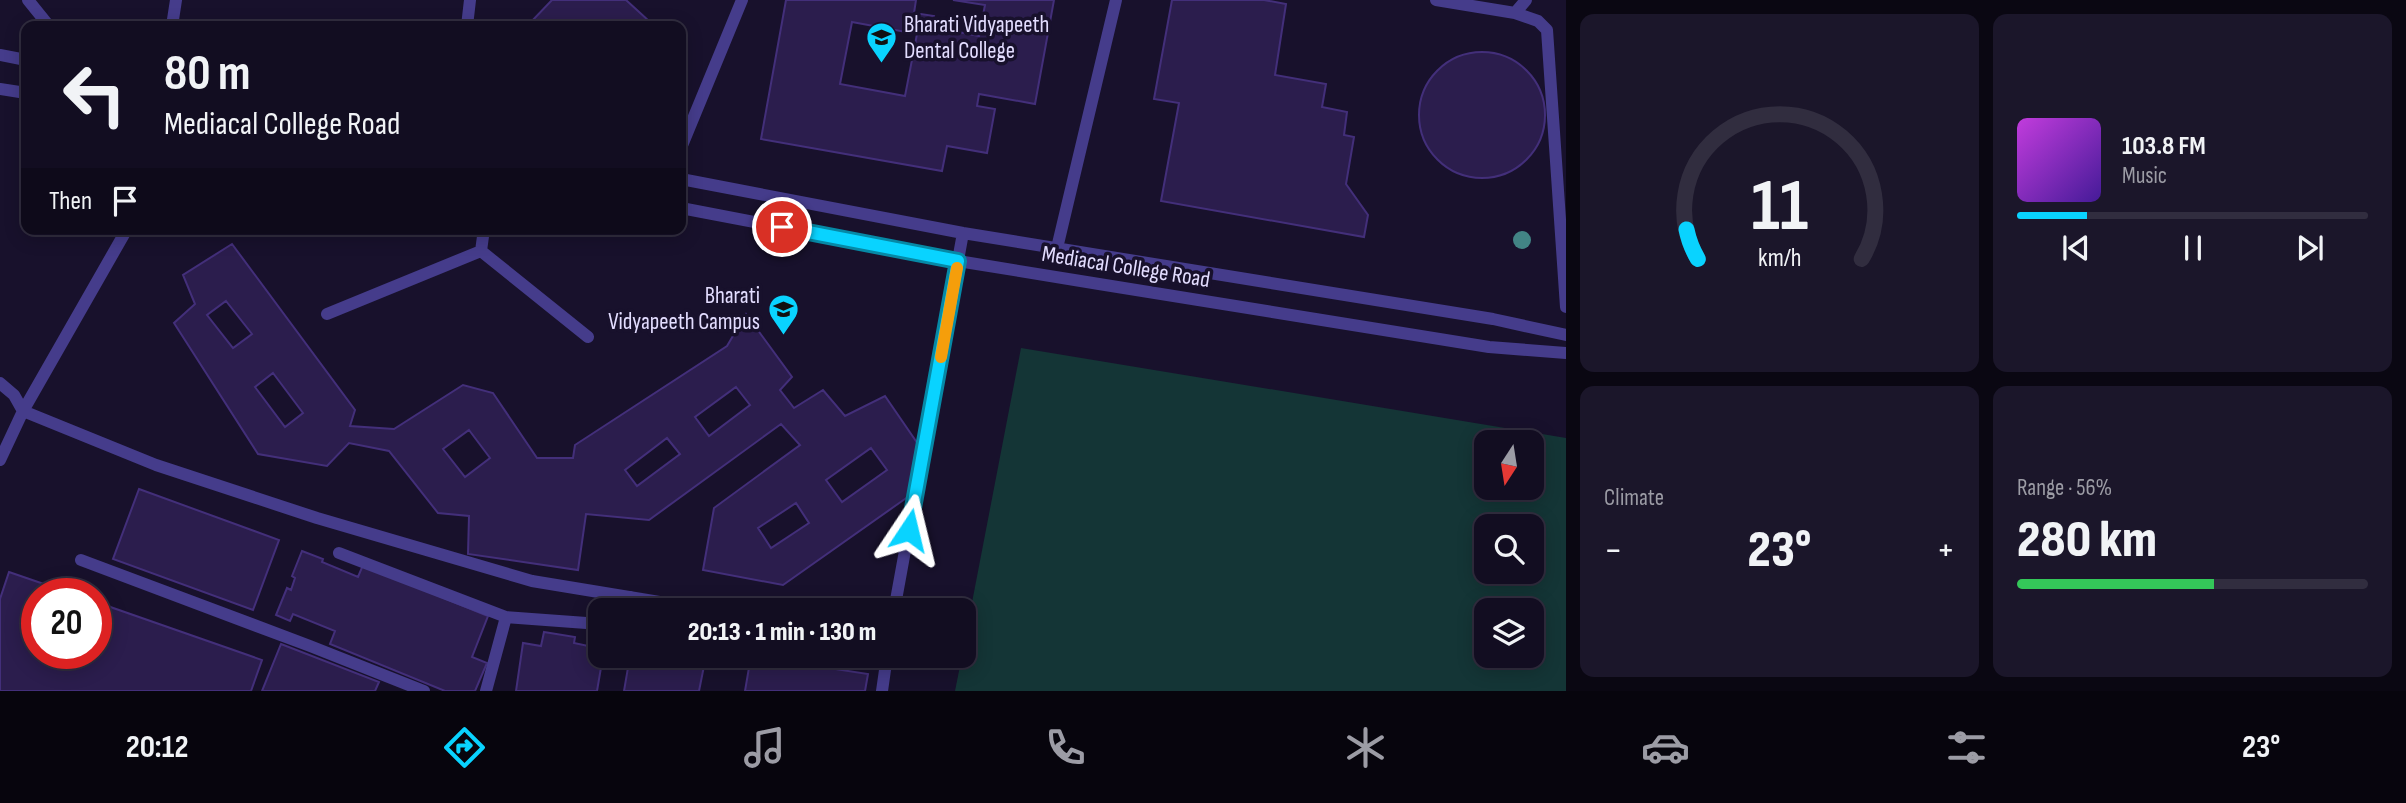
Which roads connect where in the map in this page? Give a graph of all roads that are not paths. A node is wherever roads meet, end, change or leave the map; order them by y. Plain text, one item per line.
1 (28, 0) edge
2 (176, 0) edge
3 (470, 0) edge
4 (742, 0) edge
5 (1116, 0) edge
6 (1436, 0) edge
7 (1525, 0) edge
8 (1515, 13) junction
9 (45, 21) edge
10 (173, 21) edge
11 (468, 21) edge
12 (0, 55) edge
13 (21, 59) edge
14 (0, 89) edge
15 (21, 92) edge
16 (686, 136) edge
17 (686, 179) edge
18 (686, 209) edge
19 (963, 233) junction
20 (124, 235) edge
21 (483, 235) edge
22 (1057, 248) junction
23 (481, 251) junction
24 (958, 261) junction
25 (1566, 307) edge
26 (327, 314) dead end
27 (1566, 335) edge
28 (587, 337) dead end
29 (1566, 353) edge
30 (0, 383) edge
31 (23, 411) junction
32 (0, 460) edge
33 (339, 553) dead end
34 (81, 560) dead end
35 (632, 597) joint
36 (638, 598) edge
37 (896, 598) edge
38 (506, 617) junction
39 (588, 623) edge
40 (885, 668) edge
41 (424, 691) edge
42 (485, 691) edge
43 (882, 691) edge

1 - 9 lane
2 - 10 lane
3 - 11 lane
4 - 16 lane
5 - 22 lane
6 - 8 lane
7 - 8 lane
8 - 25 lane
12 - 13 lane
14 - 15 lane
17 - 19 lane
18 - 24 lane, Mediacal College Road
19 - 22 lane
19 - 24 lane
20 - 31 lane
21 - 23 lane
22 - 27 lane
23 - 26 lane
23 - 28 lane
24 - 29 lane, Mediacal College Road
24 - 37 lane
30 - 31 lane
31 - 32 lane
31 - 35 lane
33 - 38 lane
34 - 41 lane
35 - 36 lane
38 - 39 lane
38 - 42 lane
40 - 43 lane

